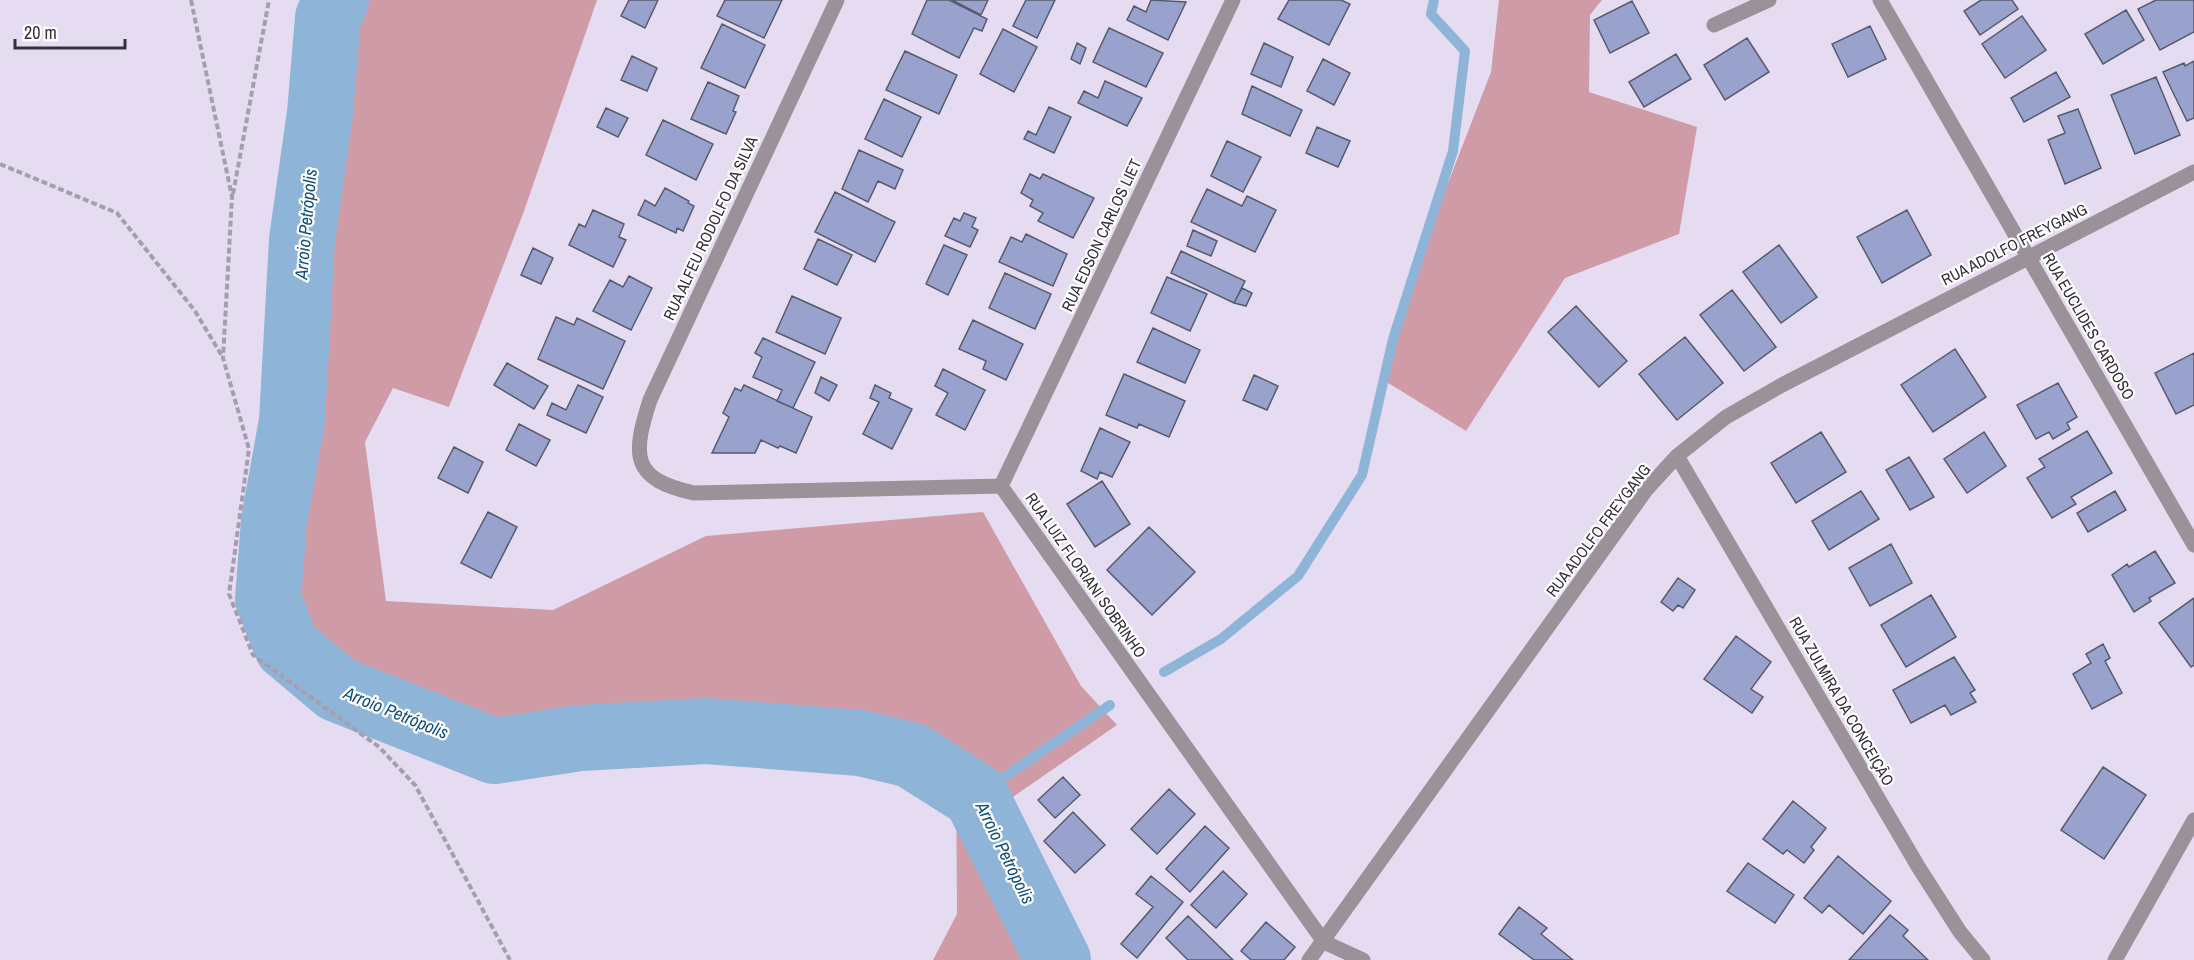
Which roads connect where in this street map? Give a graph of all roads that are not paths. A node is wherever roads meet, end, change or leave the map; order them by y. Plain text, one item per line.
1 (837, 0) edge
2 (1233, 0) edge
3 (1768, 0) edge
4 (1880, 0) edge
5 (1714, 25) dead end
6 (2194, 171) edge
7 (2028, 257) junction
8 (1677, 456) junction
9 (648, 475) joint
10 (1001, 486) junction
11 (2194, 545) edge
12 (2194, 820) edge
13 (1324, 942) junction
14 (1309, 960) edge
15 (1363, 960) edge
16 (1983, 960) edge
17 (2115, 960) edge

1 - 9 street, RUA ALFEU RODOLFO DA SILVA
2 - 10 street, RUA EDSON CARLOS LIET
3 - 5 street
4 - 7 street, RUA EUCLIDES CARDOSO
6 - 7 street, RUA ADOLFO FREYGANG
7 - 8 street, RUA ADOLFO FREYGANG
7 - 11 street, RUA EUCLIDES CARDOSO
8 - 13 street, RUA ADOLFO FREYGANG
8 - 16 street, RUA ZULMIRA DA CONCEIÇÃO
9 - 10 street, RUA LUIZ FLORIANI SOBRINHO
10 - 13 street, RUA LUIZ FLORIANI SOBRINHO
12 - 17 street
13 - 14 street, RUA ADOLFO FREYGANG
13 - 15 street, RUA LUIZ FLORIANI SOBRINHO

